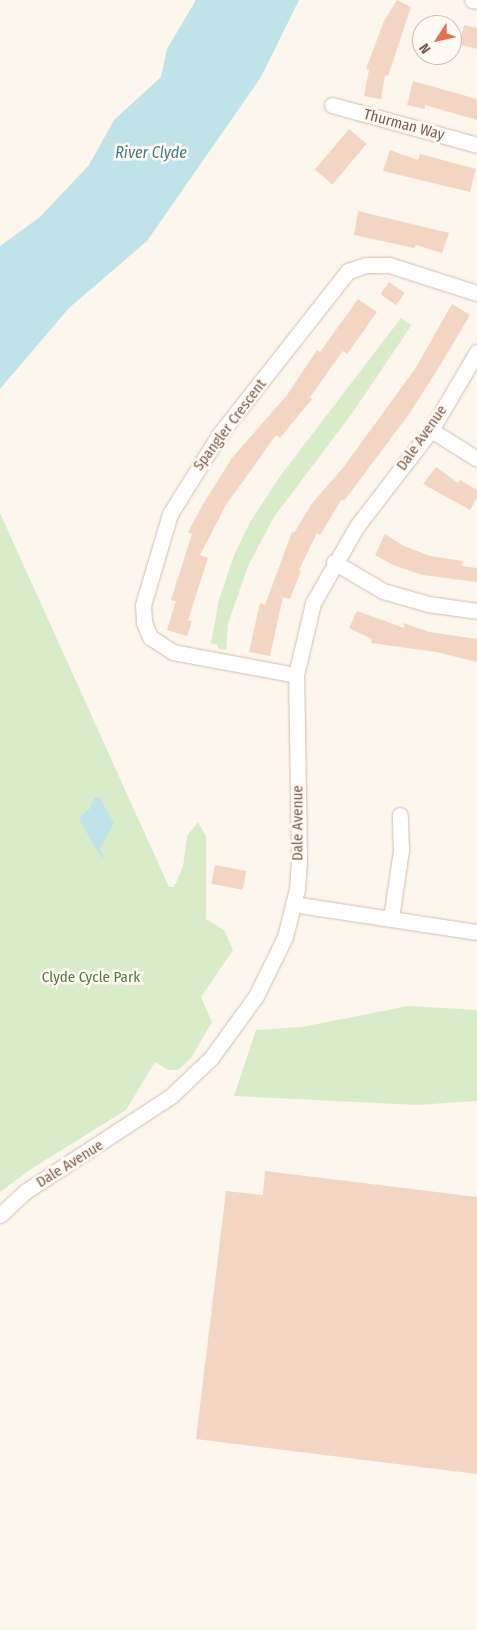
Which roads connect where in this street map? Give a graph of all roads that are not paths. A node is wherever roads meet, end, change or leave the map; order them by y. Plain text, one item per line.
1 (472, 0) edge
2 (477, 1) edge
3 (332, 105) dead end
4 (477, 145) edge
5 (477, 293) edge
6 (477, 352) edge
7 (431, 430) junction
8 (477, 459) edge
9 (334, 562) junction
10 (477, 611) edge
11 (296, 675) junction
12 (400, 815) dead end
13 (293, 904) junction
14 (391, 918) junction
15 (477, 932) edge
16 (0, 1215) edge

1 - 2 street
3 - 4 street, Thurman Way
5 - 11 street, Spangler Crescent
6 - 7 street, Dale Avenue
7 - 8 street
7 - 9 street, Dale Avenue
9 - 10 street
9 - 11 street, Dale Avenue
11 - 13 street, Dale Avenue
12 - 14 street
13 - 14 street
13 - 16 street, Dale Avenue
14 - 15 street

